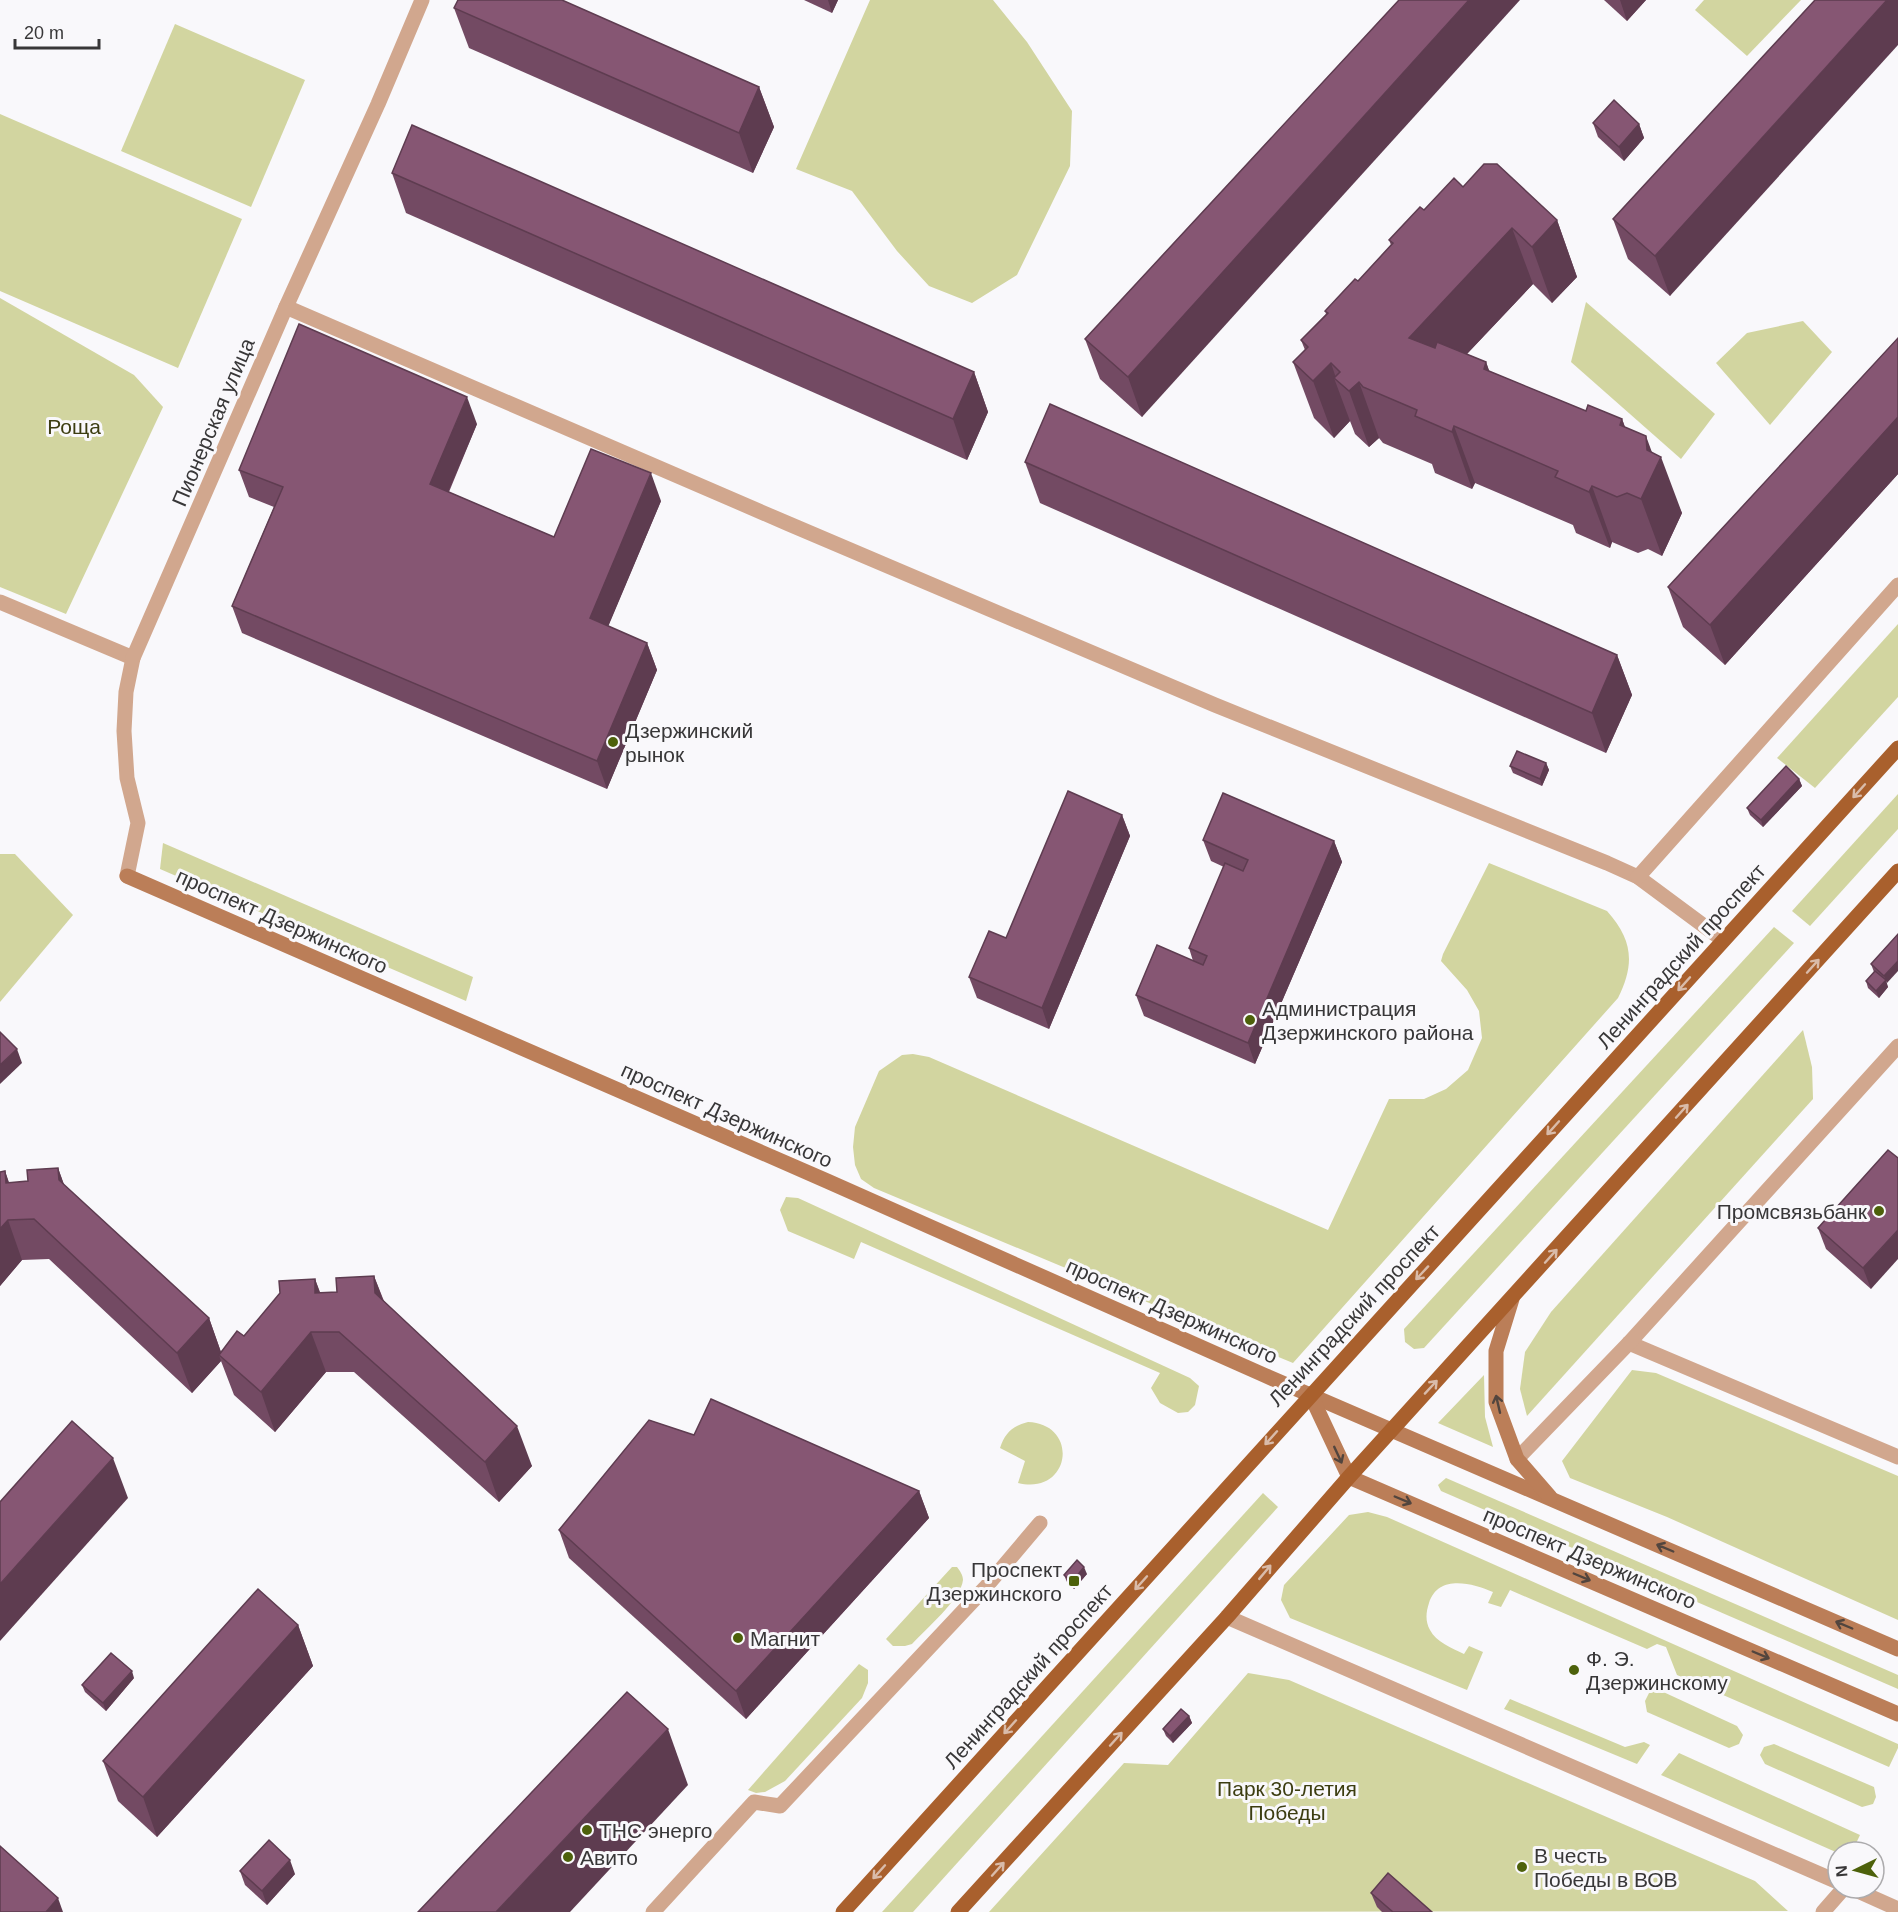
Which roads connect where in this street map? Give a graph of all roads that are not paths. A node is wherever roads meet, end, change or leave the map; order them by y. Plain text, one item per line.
1 (423, 0) edge
2 (286, 307) junction
3 (1898, 585) edge
4 (0, 602) edge
5 (133, 658) junction
6 (1898, 748) edge
7 (1898, 872) edge
8 (127, 876) joint
9 (1638, 877) junction
10 (1723, 940) junction
11 (1898, 1046) edge
12 (1512, 1299) junction
13 (1629, 1343) junction
14 (1310, 1394) junction
15 (1391, 1430) junction
16 (1898, 1457) edge
17 (1517, 1459) junction
18 (1349, 1477) junction
19 (1552, 1499) junction
20 (1040, 1522) dead end
21 (1227, 1617) junction
22 (1898, 1649) edge
23 (1898, 1714) edge
24 (1826, 1877) edge
25 (1834, 1900) edge
26 (1878, 1900) edge
27 (1898, 1909) edge
28 (653, 1912) edge
29 (843, 1912) edge
30 (958, 1912) edge
31 (1823, 1912) edge

1 - 2 street, Пионерская улица
2 - 5 street, Пионерская улица
2 - 9 street
3 - 9 street
4 - 5 street
5 - 8 street, Пионерская улица
6 -> 10 main road, Ленинградский проспект
12 -> 7 main road
8 - 14 main road, проспект Дзержинского
9 - 10 street
10 -> 14 main road, Ленинградский проспект
11 - 13 street
15 -> 12 main road
17 -> 12 main road
13 - 16 street
13 - 17 street
14 - 15 main road, проспект Дзержинского
14 -> 18 main road
14 -> 29 main road, Ленинградский проспект
15 - 18 main road
15 - 19 main road, проспект Дзержинского
17 - 19 main road
21 -> 18 main road
18 -> 23 main road, проспект Дзержинского
22 -> 19 main road, проспект Дзержинского
20 - 28 street
21 - 24 street
30 -> 21 main road
25 - 31 street
26 - 27 street

